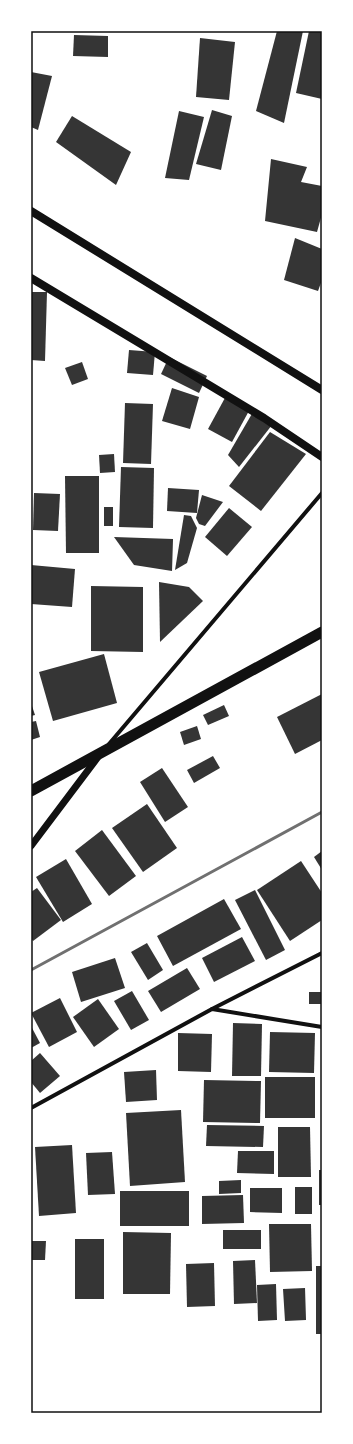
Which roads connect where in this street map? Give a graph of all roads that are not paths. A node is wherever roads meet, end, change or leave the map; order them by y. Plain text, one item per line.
1 (31, 211) edge
2 (31, 278) edge
3 (322, 390) edge
4 (322, 456) edge
5 (322, 493) edge
6 (322, 632) edge
7 (102, 752) junction
8 (31, 791) edge
9 (31, 846) edge
10 (322, 953) edge
11 (212, 1010) junction
12 (322, 1027) edge
13 (31, 1108) edge

1 - 3 main road
2 - 4 main road
5 - 7 street
6 - 7 highway
7 - 8 highway
7 - 9 street
10 - 11 street
11 - 12 street
11 - 13 street

